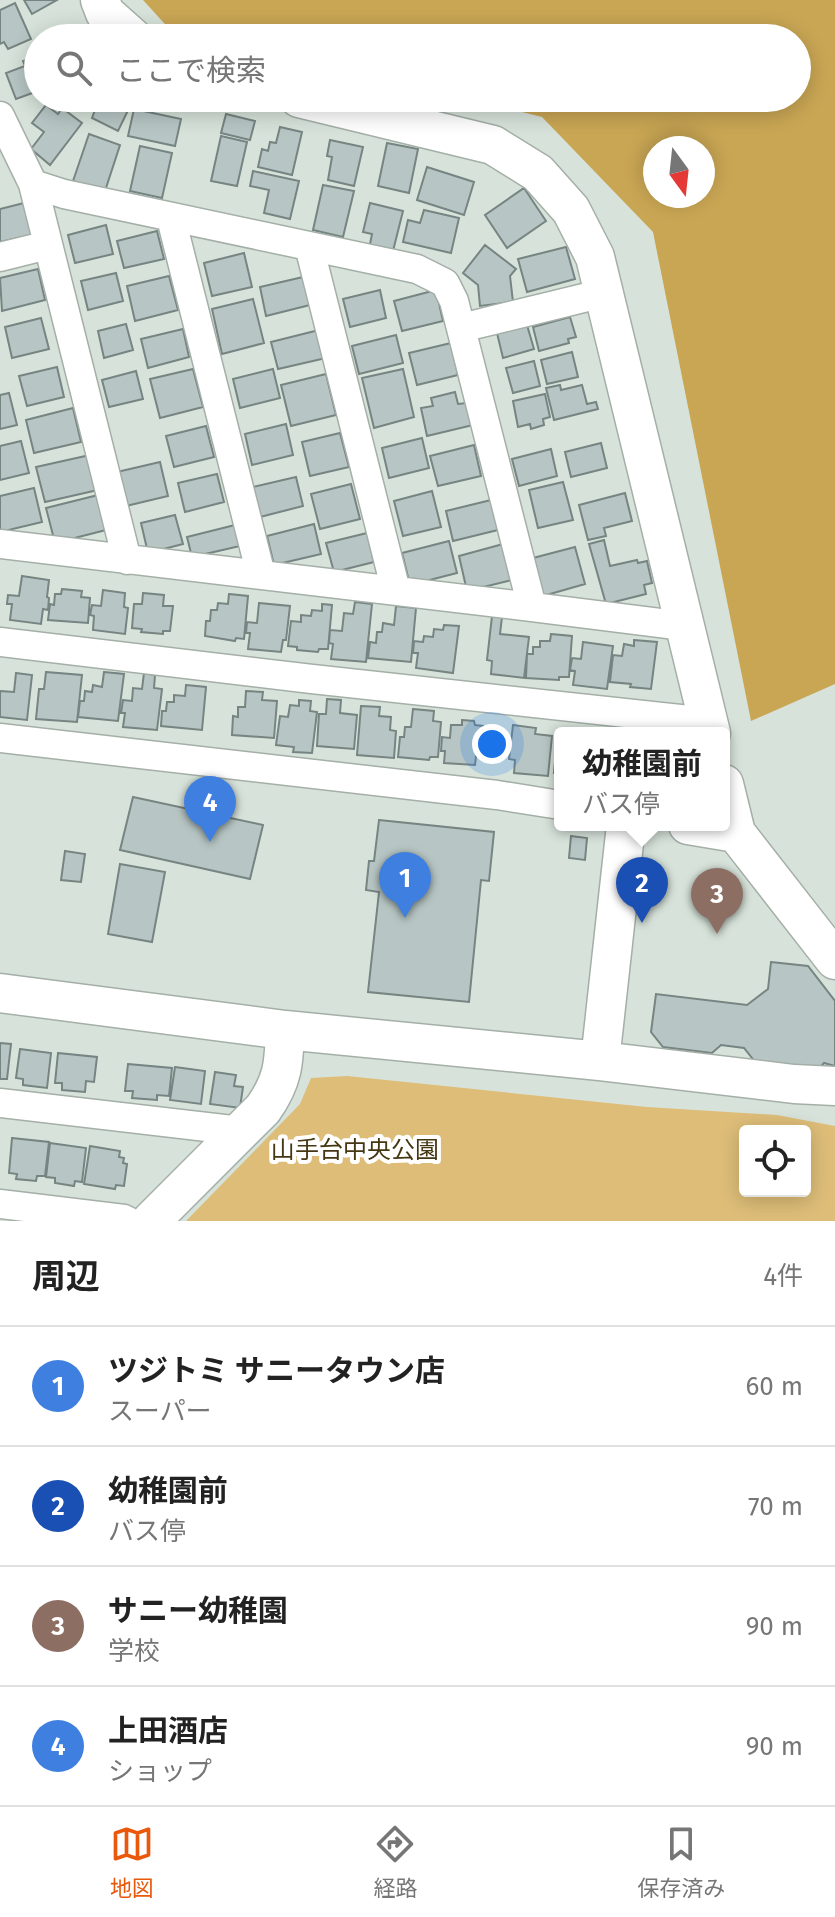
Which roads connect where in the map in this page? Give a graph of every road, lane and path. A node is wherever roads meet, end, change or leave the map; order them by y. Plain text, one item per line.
1 (100, 0) edge
2 (117, 24) edge
3 (357, 112) edge
4 (0, 116) edge
5 (33, 184) junction
6 (171, 218) junction
7 (48, 245) junction
8 (309, 246) junction
9 (0, 257) edge
10 (604, 293) junction
11 (461, 328) junction
12 (0, 544) edge
13 (127, 560) junction
14 (261, 575) junction
15 (396, 591) junction
16 (532, 607) junction
17 (684, 626) junction
18 (0, 642) edge
19 (710, 727) edge
20 (0, 738) edge
21 (554, 804) edge
22 (730, 808) edge
23 (625, 831) edge
24 (724, 831) edge
25 (736, 833) junction
26 (835, 960) edge
27 (0, 993) edge
28 (285, 1030) junction
29 (600, 1061) junction
30 (794, 1084) junction
31 (835, 1086) edge
32 (835, 1097) edge
33 (0, 1103) edge
34 (241, 1131) junction
35 (0, 1204) edge
36 (128, 1221) edge
37 (151, 1221) edge

1 - 2 street
3 - 10 street
4 - 5 street
5 - 6 street
5 - 7 street
6 - 8 street
6 - 14 street
7 - 9 street
7 - 13 street
8 - 11 street
8 - 15 street
10 - 11 street
10 - 17 street
11 - 16 street
12 - 13 street
13 - 14 street
14 - 15 street
15 - 16 street
16 - 17 street
17 - 19 street
18 - 19 street
20 - 21 street
22 - 25 street
23 - 29 street
24 - 25 street
25 - 26 street
27 - 28 street
28 - 29 street
28 - 34 street
29 - 30 street
30 - 31 street
30 - 32 street
33 - 34 street
34 - 37 street
35 - 36 street

